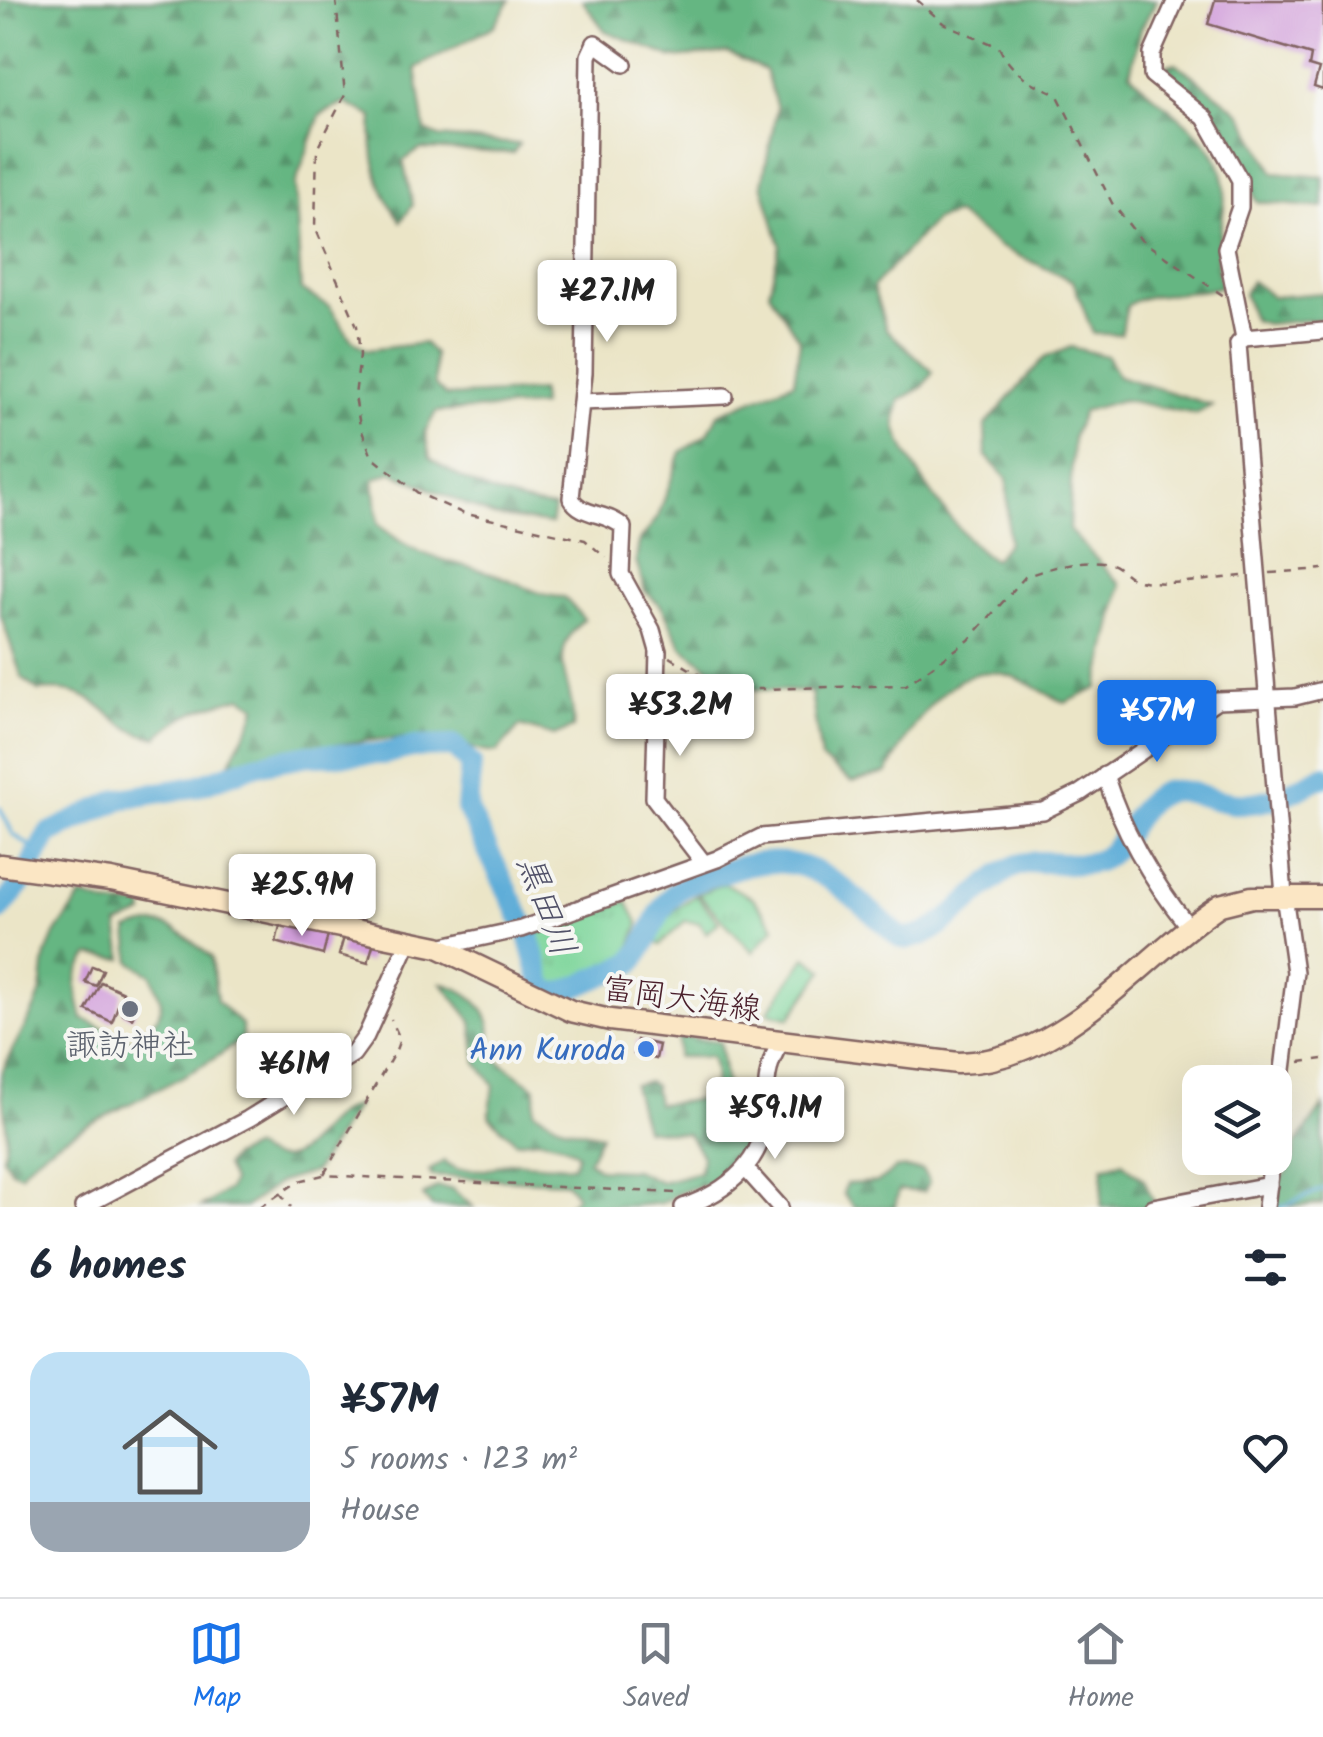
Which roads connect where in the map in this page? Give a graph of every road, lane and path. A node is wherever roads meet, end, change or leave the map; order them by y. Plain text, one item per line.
1 (336, 0) edge
2 (917, 0) edge
3 (1176, 0) edge
4 (624, 64) dead end
5 (1234, 299) junction
6 (1323, 332) edge
7 (1244, 338) junction
8 (726, 396) dead end
9 (582, 402) junction
10 (1323, 569) edge
11 (621, 574) junction
12 (1259, 574) junction
13 (658, 651) junction
14 (1323, 690) edge
15 (1270, 699) junction
16 (1105, 775) junction
17 (703, 862) junction
18 (0, 865) edge
19 (1284, 895) junction
20 (1323, 897) edge
21 (1188, 926) junction
22 (409, 941) junction
23 (438, 946) junction
24 (382, 1000) junction
25 (781, 1042) junction
26 (1323, 1059) edge
27 (1285, 1061) junction
28 (1284, 1065) edge
29 (745, 1168) junction
30 (323, 1175) junction
31 (1269, 1175) edge
32 (1268, 1185) junction
33 (279, 1192) junction
34 (686, 1200) edge
35 (1266, 1206) edge
36 (83, 1207) edge
37 (260, 1207) edge
38 (291, 1207) edge
39 (780, 1207) edge
40 (1153, 1207) edge

1 - 11 path
2 - 5 path
3 - 5 street
4 - 9 street
5 - 7 street
6 - 7 street
7 - 12 street
8 - 9 street
9 - 11 street
10 - 12 path
11 - 13 street
12 - 13 path
12 - 15 street
13 - 17 street
14 - 15 street
15 - 16 street
15 - 19 street
16 - 17 street
16 - 21 street
17 - 23 street
18 - 22 main road, 富岡大海線
19 - 20 main road, 富岡大海線
19 - 21 main road, 富岡大海線
19 - 27 street
21 - 25 main road, 富岡大海線
22 - 23 main road, 富岡大海線
22 - 24 street
23 - 25 main road, 富岡大海線
24 - 30 path
24 - 36 street
25 - 29 street
26 - 27 path
27 - 28 street
29 - 34 street
29 - 39 street
30 - 33 path
30 - 34 path
31 - 32 street
32 - 35 street
32 - 40 street
33 - 37 path
33 - 38 path

